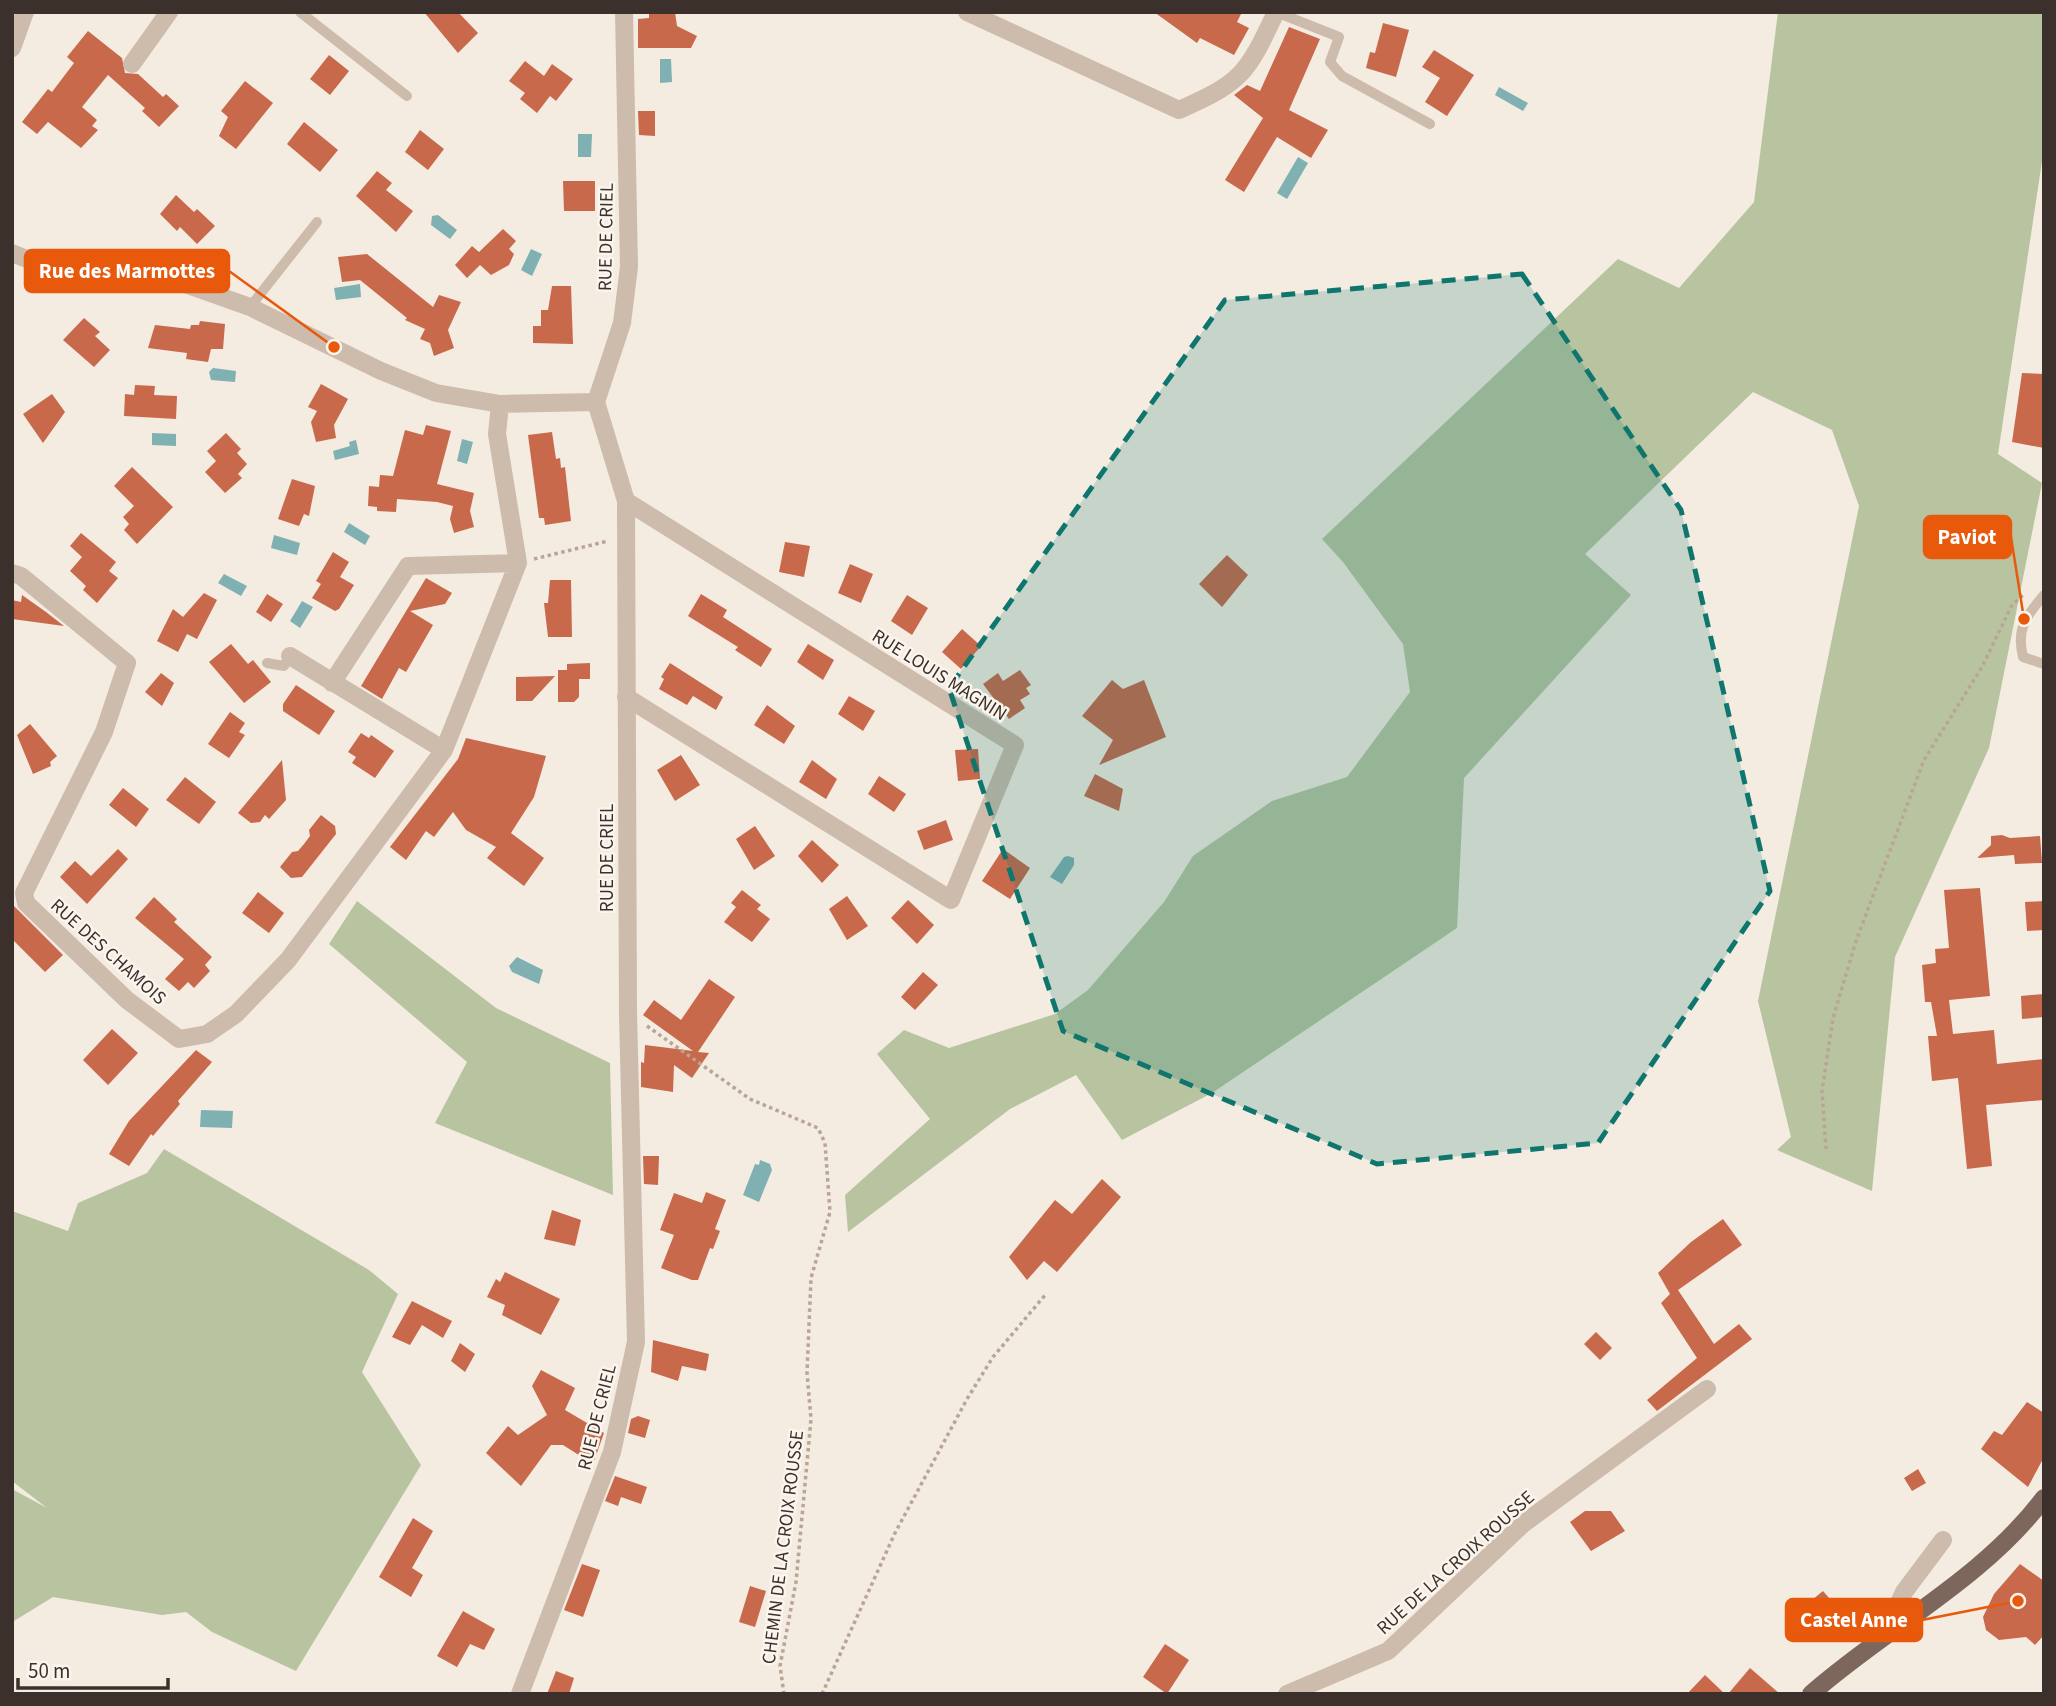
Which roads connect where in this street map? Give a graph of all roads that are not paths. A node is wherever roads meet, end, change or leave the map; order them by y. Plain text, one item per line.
1 (25, 12) edge
2 (169, 12) edge
3 (300, 12) edge
4 (624, 12) edge
5 (967, 12) edge
6 (1276, 12) edge
7 (12, 48) edge
8 (132, 64) dead end
9 (407, 96) dead end
10 (1430, 124) dead end
11 (317, 222) dead end
12 (12, 253) edge
13 (250, 307) junction
14 (596, 402) junction
15 (500, 404) junction
16 (626, 501) junction
17 (518, 563) junction
18 (12, 573) edge
19 (2044, 595) edge
20 (290, 656) joint
21 (267, 663) dead end
22 (2044, 664) edge
23 (332, 683) junction
24 (626, 697) junction
25 (444, 750) junction
26 (1707, 1389) dead end
27 (2044, 1498) edge
28 (1943, 1540) dead end
29 (1884, 1635) junction
30 (520, 1694) edge
31 (1287, 1694) edge
32 (1811, 1694) edge

1 - 7 street
2 - 8 street
3 - 9 lane
4 - 14 street, RUE DE CRIEL
5 - 6 street
6 - 10 lane
11 - 13 lane
12 - 13 street
13 - 15 street
14 - 15 street
14 - 16 street, RUE DE CRIEL
15 - 17 street
16 - 24 street, RUE DE CRIEL
16 - 24 street, RUE LOUIS MAGNIN
17 - 23 street
17 - 25 street, RUE DES CHAMOIS
18 - 25 street, RUE DES CHAMOIS
19 - 22 lane
20 - 21 lane
20 - 23 street
23 - 25 street
24 - 30 street, RUE DE CRIEL
26 - 31 street, RUE DE LA CROIX ROUSSE
27 - 29 main road
28 - 29 street
29 - 32 main road

